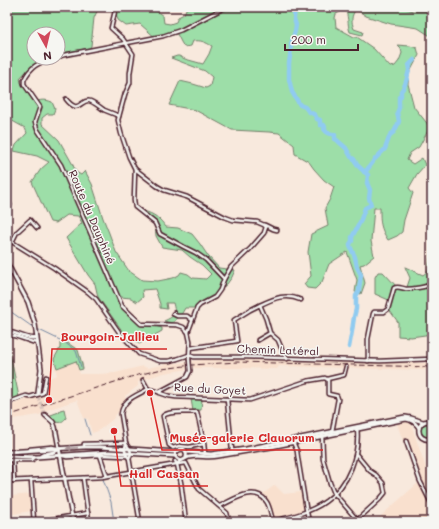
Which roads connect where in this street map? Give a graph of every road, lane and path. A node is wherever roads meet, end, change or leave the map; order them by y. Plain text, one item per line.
1 (116, 7) edge
2 (226, 7) edge
3 (126, 43) junction
4 (66, 55) edge
5 (34, 66) edge
6 (66, 99) dead end
7 (119, 116) junction
8 (135, 169) junction
9 (7, 199) edge
10 (7, 209) edge
11 (264, 225) junction
12 (37, 228) dead end
13 (277, 230) dead end
14 (7, 238) edge
15 (12, 242) junction
16 (7, 263) edge
17 (224, 279) junction
18 (432, 284) edge
19 (301, 300) dead end
20 (260, 306) junction
21 (174, 312) dead end
22 (192, 320) junction
23 (188, 332) junction
24 (270, 333) junction
25 (7, 334) edge
26 (37, 338) junction
27 (258, 340) dead end
28 (37, 343) junction
29 (190, 348) junction
30 (189, 355) junction
31 (287, 359) junction
32 (432, 359) edge
33 (368, 361) junction
34 (346, 367) dead end
35 (46, 377) dead end
36 (143, 380) dead end
37 (327, 380) junction
38 (148, 389) junction
39 (159, 392) junction
40 (38, 393) tunnel mouth
41 (227, 399) junction
42 (7, 403) edge
43 (45, 415) tunnel mouth
44 (432, 417) edge
45 (430, 421) edge
46 (423, 422) junction
47 (357, 428) junction
48 (419, 428) junction
49 (332, 433) junction
50 (323, 435) junction
51 (431, 440) edge
52 (293, 441) junction
53 (406, 441) dead end
54 (126, 443) junction
55 (204, 444) junction
56 (84, 447) junction
57 (231, 447) junction
58 (59, 449) junction
59 (131, 451) junction
60 (231, 451) junction
61 (7, 452) edge
62 (186, 452) junction
63 (215, 453) junction
64 (356, 453) junction
65 (126, 454) junction
66 (60, 455) junction
67 (100, 455) junction
68 (205, 455) junction
69 (7, 456) edge
70 (38, 456) junction
71 (221, 456) junction
72 (186, 457) junction
73 (177, 459) junction
74 (7, 460) edge
75 (13, 461) junction
76 (131, 471) junction
77 (107, 476) junction
78 (83, 478) junction
79 (65, 479) junction
80 (31, 480) junction
81 (7, 481) edge
82 (14, 481) junction
83 (334, 493) junction
84 (432, 505) edge
85 (220, 506) junction
86 (306, 511) junction
87 (88, 513) junction
88 (72, 516) junction
89 (273, 521) edge
90 (36, 522) edge
91 (73, 522) edge
92 (89, 522) edge
93 (140, 522) edge
94 (186, 522) edge
95 (229, 522) edge
96 (268, 522) edge
97 (309, 522) edge
98 (357, 522) edge

1 - 3 street
2 - 3 street
3 - 4 street
3 - 7 street
5 - 23 street, Route du Dauphiné
6 - 7 street
7 - 8 street
8 - 11 street
8 - 17 street
9 - 10 street
11 - 13 street
11 - 17 street
12 - 15 street
14 - 15 street
15 - 30 street
16 - 26 main road
17 - 22 street
18 - 33 street
19 - 20 street
20 - 24 street
20 - 29 street
21 - 22 street
22 - 23 street
23 - 29 street
24 - 27 street
24 - 31 street
25 - 26 street
25 - 28 street
26 - 28 main road
28 - 40 main road
29 - 30 street
30 - 31 street, Chemin Latéral
30 - 39 street, bridge
31 - 33 street, Chemin Latéral
32 - 33 street, Chemin Latéral
34 - 37 street, Rue du Goyet
35 - 42 street
36 - 38 street
37 - 41 street, Rue du Goyet
37 - 49 street
38 - 39 street, Rue du Goyet
38 - 54 street
39 - 41 street, Rue du Goyet
41 - 57 street
43 - 58 main road
44 - 45 main road
45 - 46 main road
46 - 47 main road
46 - 48 main road
47 - 48 main road
47 - 49 main road
47 - 64 street
48 - 51 main road
49 - 50 main road
50 - 52 main road
50 - 83 street
52 - 60 main road
52 - 71 main road
52 - 86 street
53 - 84 street
54 - 56 street
54 - 59 street
54 - 65 street
55 - 55 street
55 - 68 street
56 -> 58 main road
56 - 65 main road
57 - 60 street
57 - 63 street
58 - 61 main road
58 - 66 main road
58 - 70 main road
59 - 65 main road
59 - 65 street
59 - 73 main road
60 - 63 main road
60 - 71 street
62 - 68 main road
62 - 72 main road
62 - 73 main road
63 - 68 main road
64 - 83 street
64 - 98 street
65 - 66 main road
65 - 67 street
65 - 76 street
66 - 67 street
66 - 70 main road
66 - 79 main road
67 - 77 street
68 - 71 main road
68 - 72 main road
69 - 70 main road
70 - 75 street
72 - 73 main road
73 - 76 street
73 - 85 street
73 - 94 street
74 - 75 street
75 - 82 street
76 - 77 street
76 - 93 street
77 - 78 street
78 - 79 street
78 - 87 street
79 - 80 street
79 - 88 main road
80 - 82 street
80 - 90 street
81 - 82 street
83 - 86 street
83 - 98 street
85 - 89 street
85 - 95 street
86 - 89 street
86 - 97 street
87 - 88 street
87 - 92 street
88 - 90 street
88 - 91 main road
89 - 96 street

